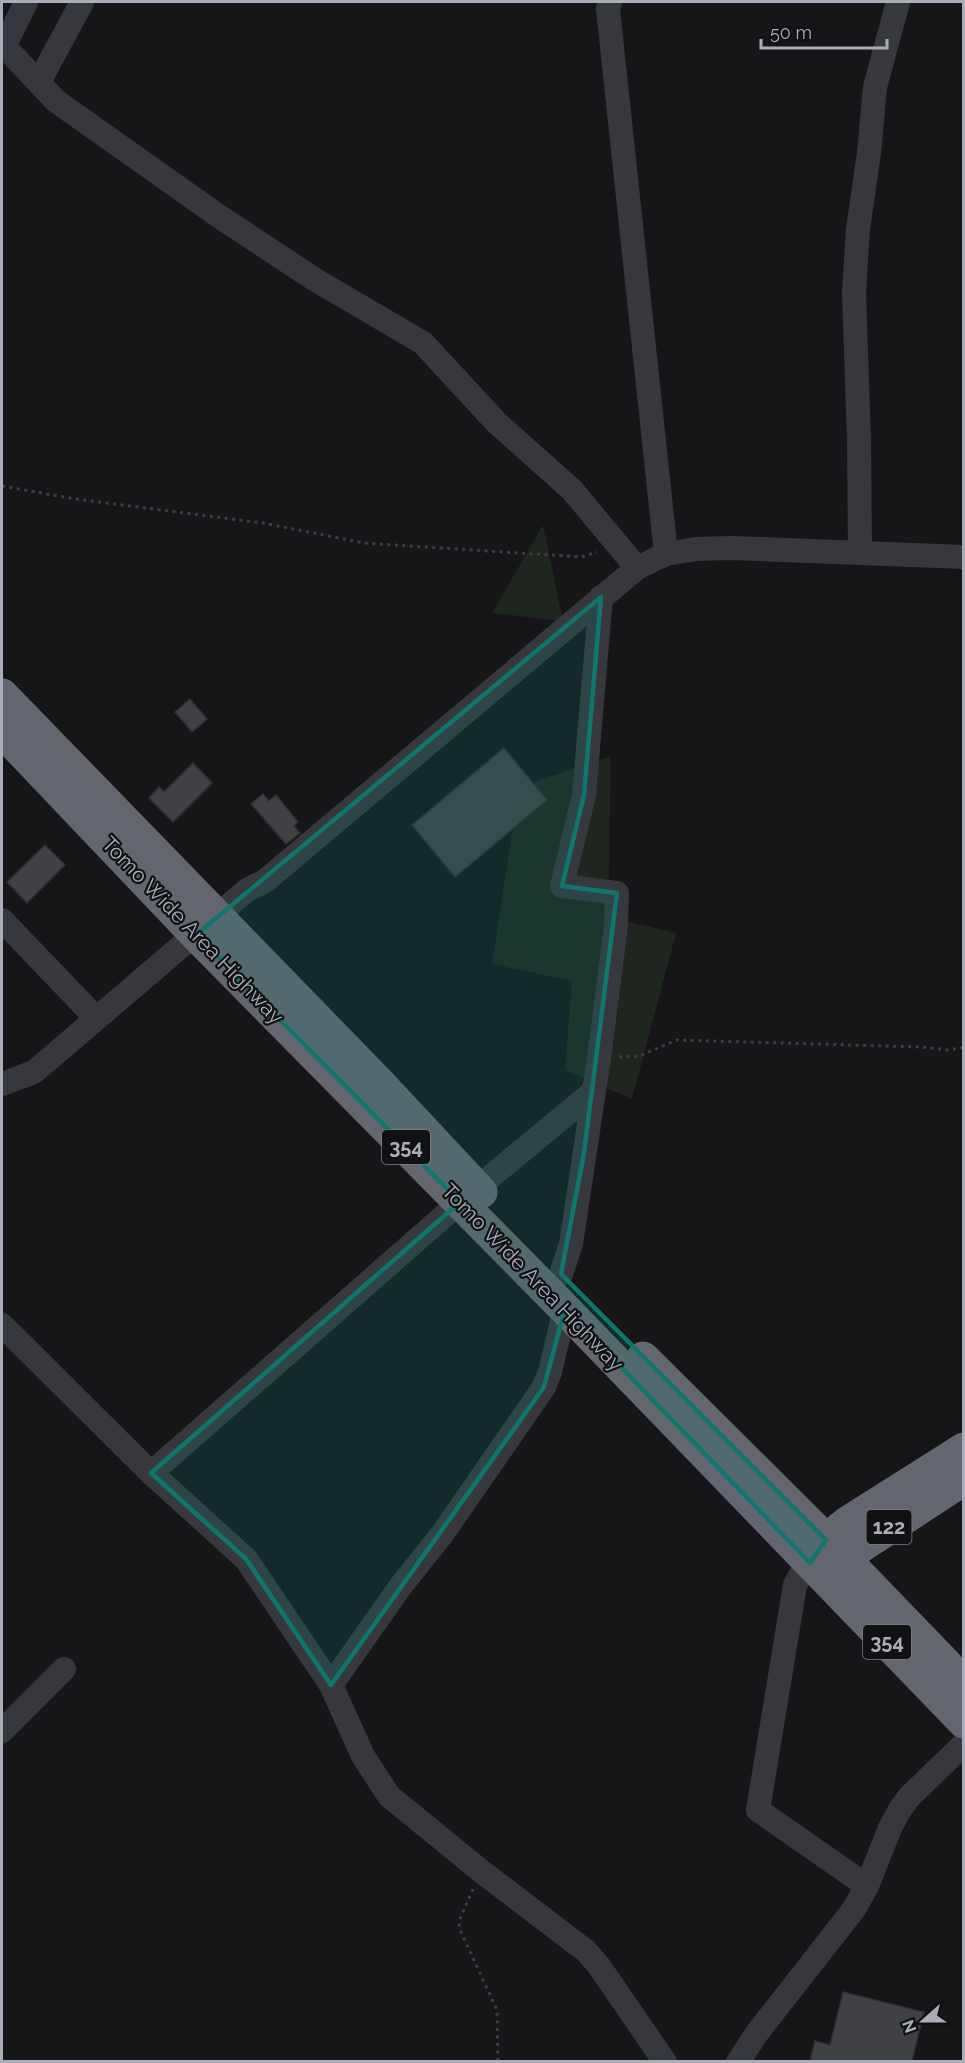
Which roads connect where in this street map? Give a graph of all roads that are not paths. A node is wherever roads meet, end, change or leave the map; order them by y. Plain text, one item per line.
1 (26, 2) edge
2 (82, 2) edge
3 (610, 2) edge
4 (898, 2) edge
5 (3, 45) edge
6 (39, 82) junction
7 (860, 552) junction
8 (666, 554) junction
9 (963, 557) edge
10 (638, 568) junction
11 (601, 597) junction
12 (2, 695) edge
13 (2, 731) edge
14 (2, 920) edge
15 (206, 925) junction
16 (96, 1018) junction
17 (2, 1084) edge
18 (593, 1092) junction
19 (469, 1195) junction
20 (561, 1274) junction
21 (565, 1309) junction
22 (2, 1325) edge
23 (963, 1449) edge
24 (151, 1473) junction
25 (963, 1479) edge
26 (826, 1554) junction
27 (64, 1669) dead end
28 (963, 1683) edge
29 (331, 1685) junction
30 (963, 1722) edge
31 (2, 1731) edge
32 (963, 1744) edge
33 (867, 1886) junction
34 (665, 2061) edge
35 (738, 2061) edge

1 - 5 street
2 - 6 street
3 - 8 street
4 - 7 street
5 - 6 street
6 - 10 street
7 - 8 street
7 - 9 street
8 - 10 street
10 - 11 street
11 - 15 street
11 - 18 street
12 - 15 highway, Tomo Wide Area Highway / 354
13 - 15 highway, Tomo Wide Area Highway / 354
14 - 16 street
15 - 16 street
15 - 19 highway, Tomo Wide Area Highway / 354
16 - 17 street
18 - 19 street
18 - 20 street
19 - 20 highway, Tomo Wide Area Highway / 354
19 - 21 highway, Tomo Wide Area Highway / 354
19 - 24 street
20 - 26 highway, Tomo Wide Area Highway / 354
21 - 26 highway, Tomo Wide Area Highway / 354
21 - 29 street
22 - 24 street
23 - 26 highway, 122
24 - 29 street
25 - 26 highway, 122
26 - 28 highway, Tomo Wide Area Highway / 354
26 - 30 highway, Tomo Wide Area Highway / 354
26 - 33 street
27 - 31 street
29 - 34 street
32 - 33 street
33 - 35 street

